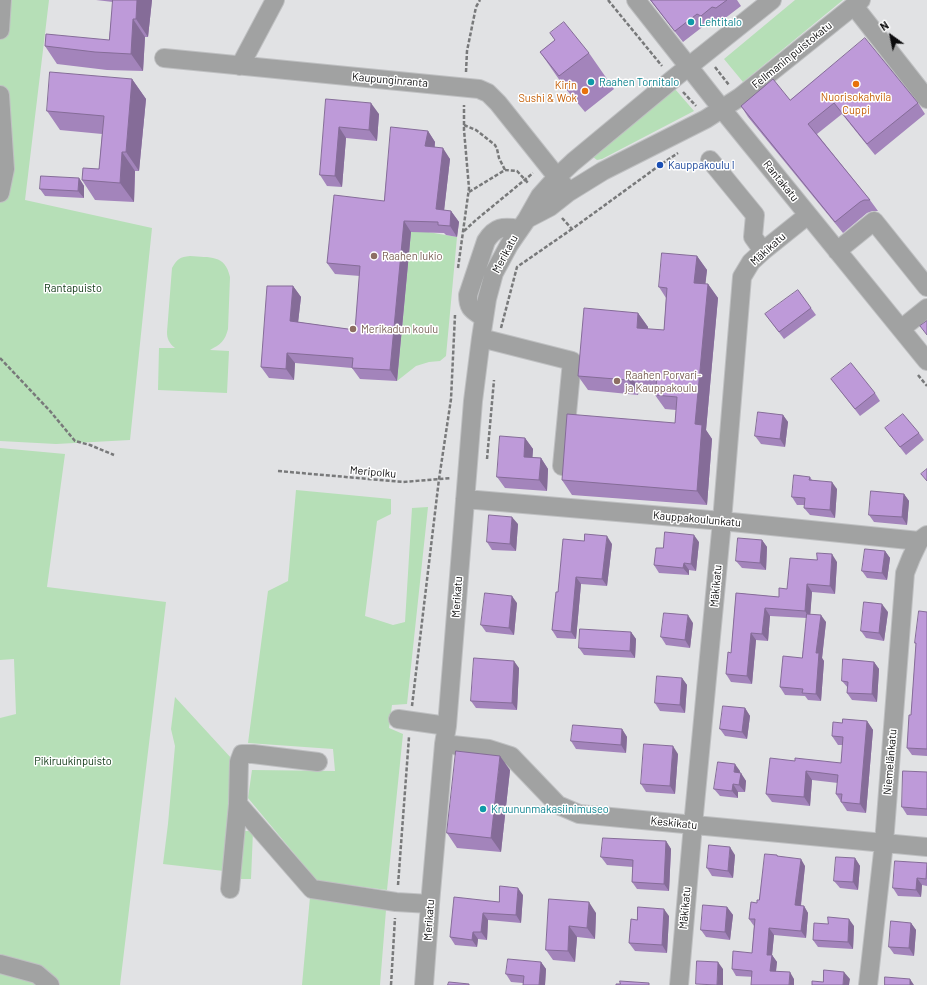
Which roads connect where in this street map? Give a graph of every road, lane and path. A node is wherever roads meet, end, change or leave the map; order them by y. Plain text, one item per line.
1 (2, 0) edge
2 (275, 0) edge
3 (480, 0) edge
4 (636, 0) edge
5 (772, 0) edge
6 (858, 3) edge
7 (0, 30) edge
8 (704, 54) junction
9 (164, 58) dead end
10 (240, 66) junction
11 (688, 67) junction
12 (464, 87) junction
13 (0, 95) edge
14 (740, 97) junction
15 (927, 99) edge
16 (722, 109) junction
17 (464, 125) junction
18 (679, 153) dead end
19 (710, 160) dead end
20 (505, 170) junction
21 (557, 177) junction
22 (469, 192) junction
23 (569, 192) junction
24 (0, 193) edge
25 (545, 202) junction
26 (808, 216) junction
27 (763, 251) junction
28 (837, 251) junction
29 (458, 270) dead end
30 (927, 287) edge
31 (456, 308) dead end
32 (927, 308) edge
33 (901, 329) junction
34 (481, 338) junction
35 (0, 358) edge
36 (927, 361) edge
37 (114, 455) dead end
38 (562, 466) edge
39 (278, 471) dead end
40 (467, 478) junction
41 (439, 479) junction
42 (465, 499) junction
43 (722, 521) junction
44 (923, 538) edge
45 (404, 720) junction
46 (447, 726) junction
47 (444, 744) junction
48 (318, 762) dead end
49 (238, 804) junction
50 (693, 825) junction
51 (884, 843) junction
52 (927, 847) edge
53 (230, 889) dead end
54 (396, 902) junction
55 (430, 904) junction
56 (0, 964) edge
57 (50, 985) edge
58 (391, 985) edge
59 (424, 985) edge
60 (679, 985) edge
61 (868, 985) edge

1 - 7 street
2 - 10 street
3 - 12 path
4 - 11 street, Rantakatu
5 - 8 street
6 - 14 street, Fellmanin puistokatu
6 - 15 street
8 - 11 street
8 - 14 path
9 - 10 street, Kaupunginranta
10 - 12 street, Kaupunginranta
11 - 16 street, Rantakatu
11 - 21 street, Merikatu
12 - 17 path
12 - 21 street, Kaupunginranta
13 - 24 street
14 - 16 street, Fellmanin puistokatu
16 - 23 street, Merikatu
16 - 26 street, Rantakatu
17 - 20 path
17 - 22 path
18 - 25 path
19 - 27 street
20 - 22 path
20 - 25 path
21 - 23 street, Kaupunginranta
21 - 25 street, Merikatu
22 - 29 path
23 - 25 street, Merikatu
25 - 34 street, Merikatu
26 - 27 street, Mäkikatu
26 - 28 street, Rantakatu
27 - 43 street, Mäkikatu
28 - 30 street
28 - 33 street, Rantakatu
31 - 41 path
32 - 33 street
33 - 36 street, Rantakatu
34 - 38 street
34 - 40 street, Merikatu
35 - 37 path
39 - 41 path, Meripolku
40 - 41 path, Meripolku
40 - 42 street, Merikatu
41 - 45 path
42 - 43 street, Kauppakoulunkatu
42 - 46 street, Merikatu
43 - 44 street, Kauppakoulunkatu
43 - 50 street, Mäkikatu
44 - 51 street, Niemelänkatu
45 - 46 street
45 - 54 path
46 - 47 street, Merikatu
47 - 50 street, Keskikatu
47 - 55 street, Merikatu
48 - 49 street
49 - 53 street
49 - 54 street
50 - 51 street, Keskikatu
50 - 60 street, Mäkikatu
51 - 52 street, Keskikatu
51 - 61 street, Niemelänkatu
54 - 55 street
54 - 58 path
55 - 59 street, Merikatu
56 - 57 street

